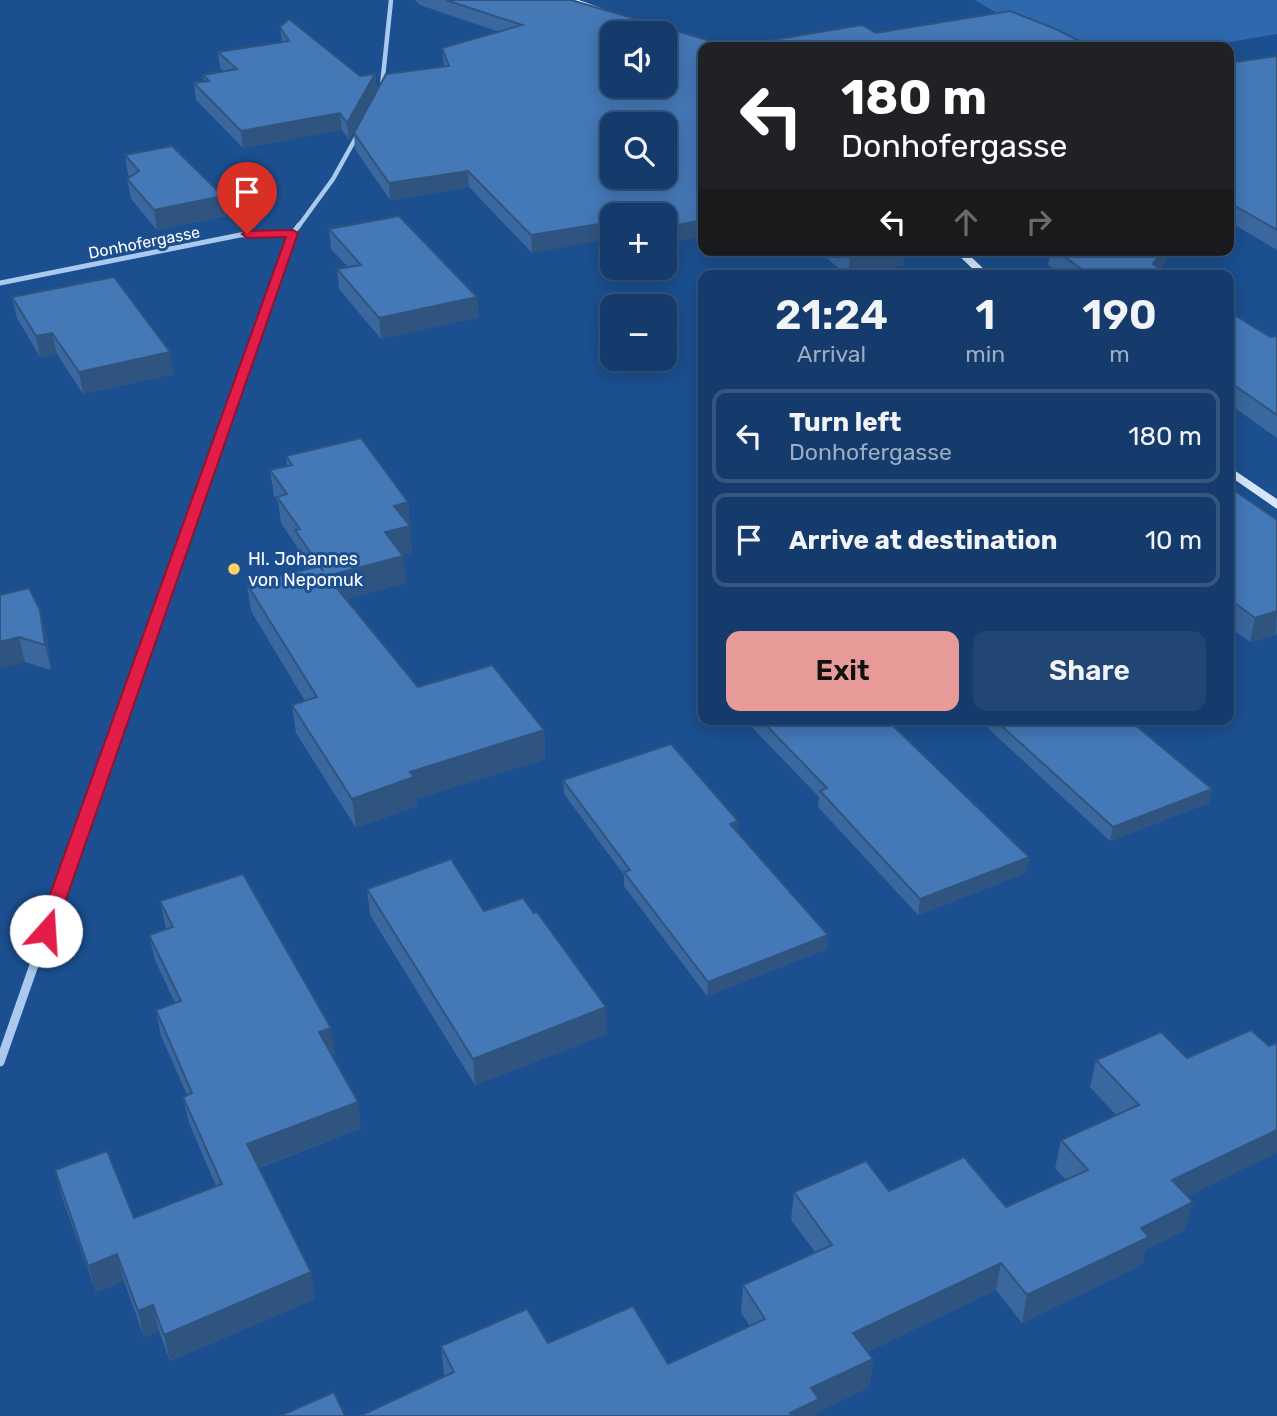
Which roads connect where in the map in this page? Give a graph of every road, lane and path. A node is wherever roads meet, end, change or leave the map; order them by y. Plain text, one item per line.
1 (391, 0) edge
2 (572, 0) edge
3 (608, 12) edge
4 (382, 91) edge
5 (363, 124) edge
6 (293, 233) junction
7 (964, 256) edge
8 (980, 270) edge
9 (0, 283) edge
10 (1234, 473) edge
11 (1277, 505) edge
12 (0, 1062) edge

1 - 4 street
2 - 3 main road
5 - 6 street
6 - 9 street, Donhofergasse
6 - 12 street
7 - 8 main road
10 - 11 main road

